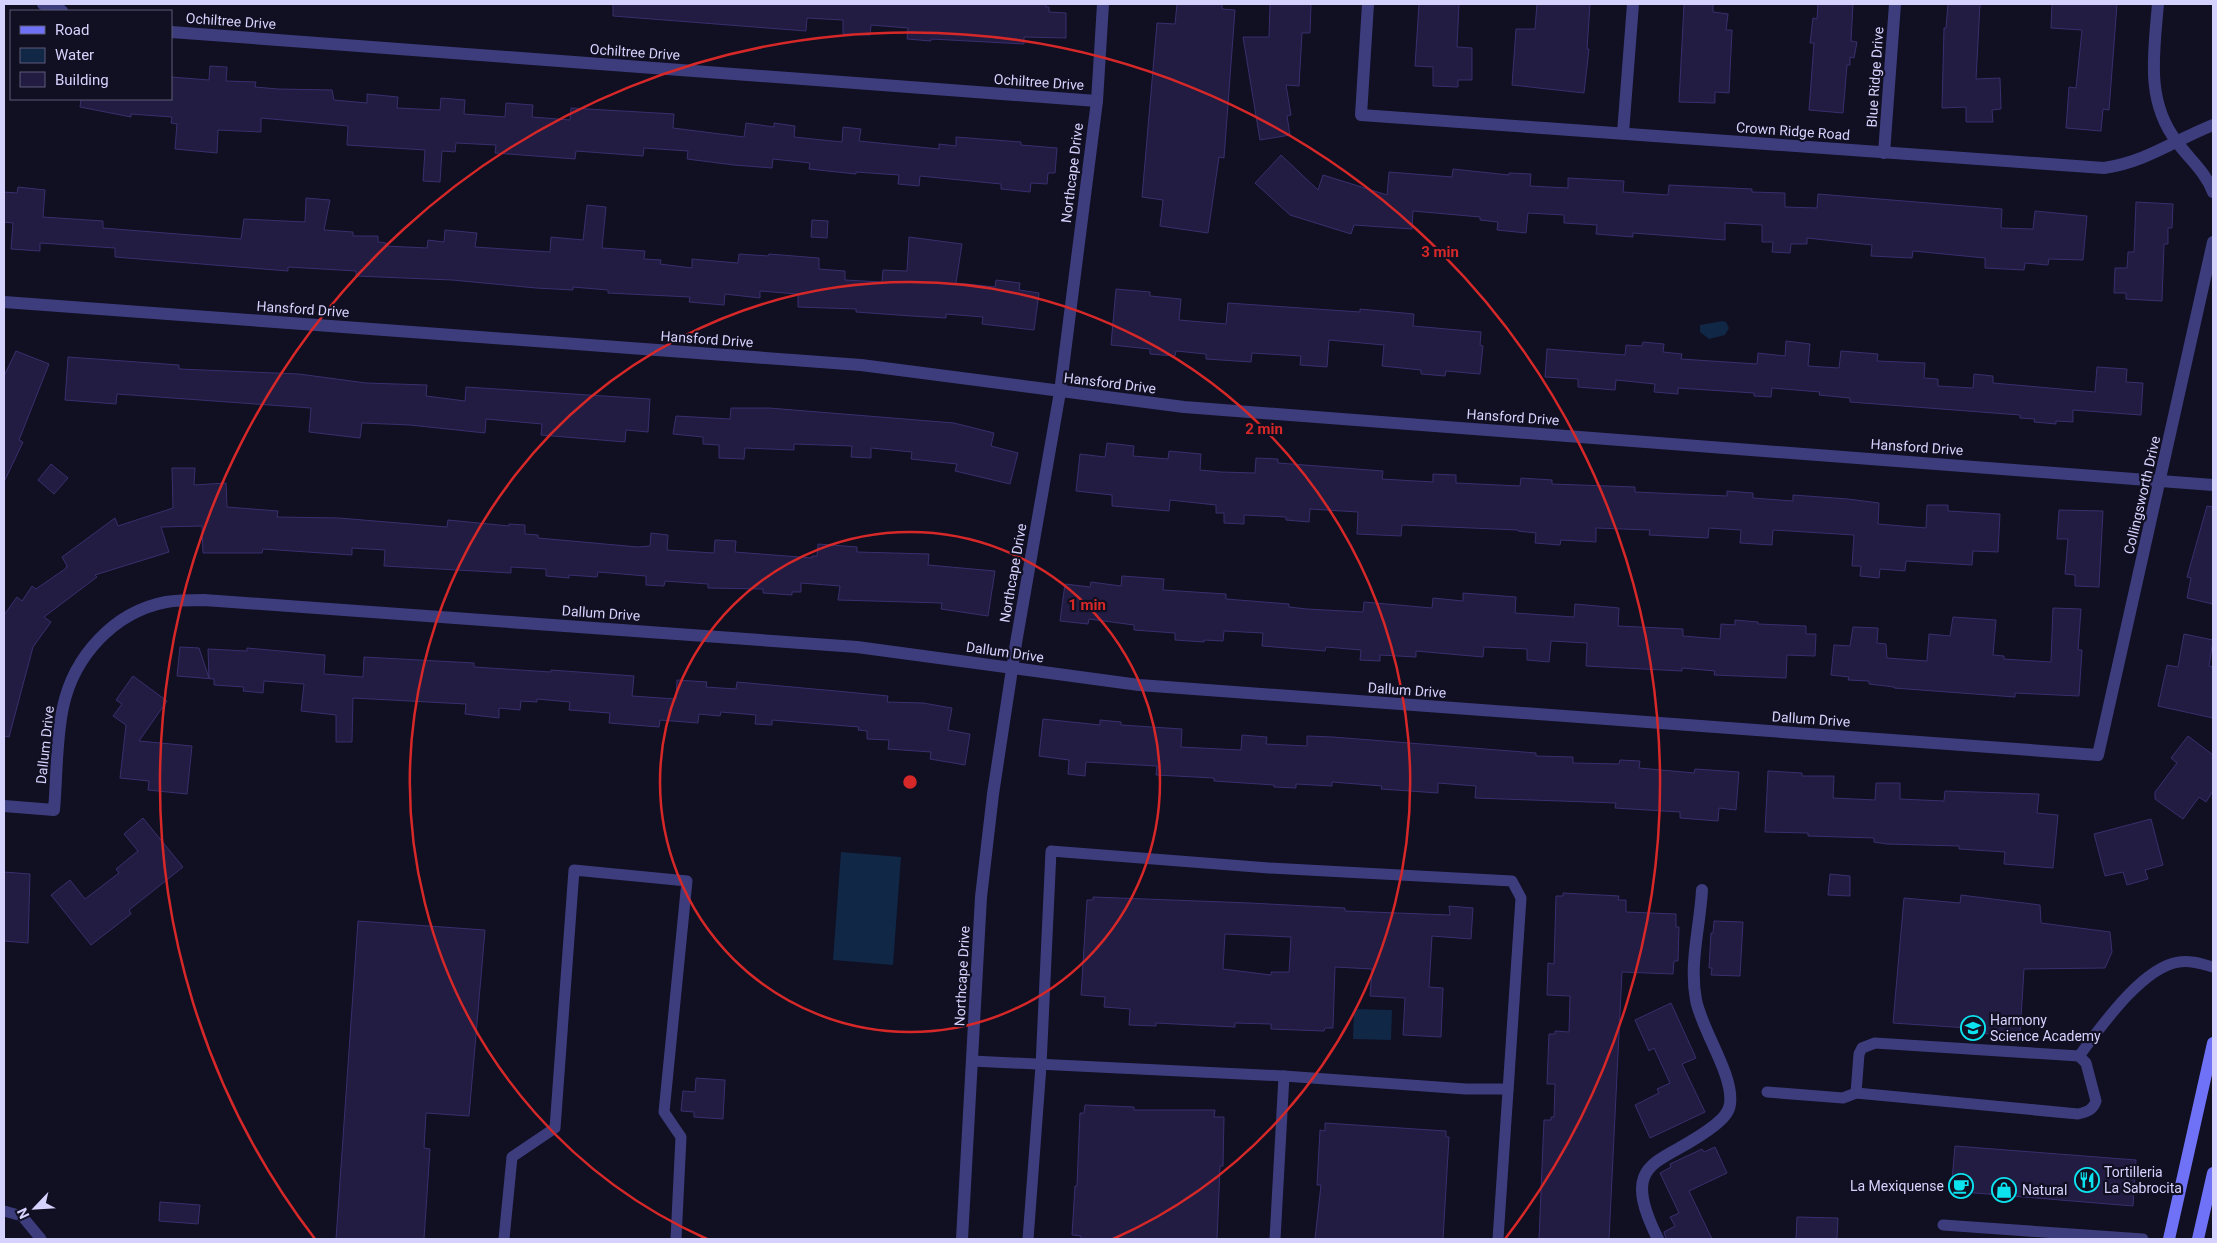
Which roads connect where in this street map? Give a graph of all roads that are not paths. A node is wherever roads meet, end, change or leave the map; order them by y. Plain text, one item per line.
1 (43, 4) edge
2 (1103, 4) edge
3 (1368, 4) edge
4 (1633, 4) edge
5 (1895, 4) edge
6 (2158, 4) edge
7 (59, 10) edge
8 (172, 32) edge
9 (1096, 101) junction
10 (2213, 125) edge
11 (1623, 133) junction
12 (2177, 142) junction
13 (1884, 153) junction
14 (2213, 192) edge
15 (2213, 242) edge
16 (4, 302) edge
17 (1060, 392) junction
18 (2161, 481) junction
19 (2213, 484) edge
20 (1012, 668) junction
21 (2098, 755) joint
22 (4, 806) edge
23 (1702, 890) dead end
24 (2213, 968) edge
25 (2213, 1043) edge
26 (2079, 1056) junction
27 (972, 1061) junction
28 (1041, 1066) junction
29 (1284, 1076) junction
30 (1508, 1089) junction
31 (1767, 1092) dead end
32 (1856, 1093) junction
33 (2213, 1173) edge
34 (4, 1212) edge
35 (1943, 1225) dead end
36 (41, 1239) edge
37 (504, 1239) edge
38 (676, 1239) edge
39 (962, 1239) edge
40 (1028, 1239) edge
41 (1275, 1239) edge
42 (1498, 1239) edge
43 (1658, 1239) edge
44 (2143, 1239) edge
45 (2169, 1239) edge
46 (2198, 1239) edge

1 - 7 street
2 - 9 street, Northcape Drive
3 - 11 street, Crown Ridge Road
4 - 11 street
5 - 13 street, Blue Ridge Drive
6 - 12 street
8 - 9 street, Ochiltree Drive
9 - 17 street, Northcape Drive
10 - 12 street, Crown Ridge Road
11 - 13 street, Crown Ridge Road
12 - 13 street, Crown Ridge Road
12 - 14 street
15 - 18 street, Collingsworth Drive
16 - 17 street, Hansford Drive
17 - 18 street, Hansford Drive
17 - 20 street, Northcape Drive
18 - 19 street, Hansford Drive
18 - 21 street, Collingsworth Drive
20 - 21 street, Dallum Drive
20 - 22 street, Dallum Drive
20 - 27 street, Northcape Drive
23 - 43 street
24 - 26 lane
25 - 45 main road
26 - 32 lane
26 - 32 lane
27 - 28 lane
27 - 39 street, Northcape Drive
28 - 29 lane
28 - 30 lane
28 - 40 lane
29 - 30 lane
29 - 41 lane
30 - 42 lane
31 - 32 lane
33 - 46 main road
34 - 36 lane
35 - 44 lane
37 - 38 lane

